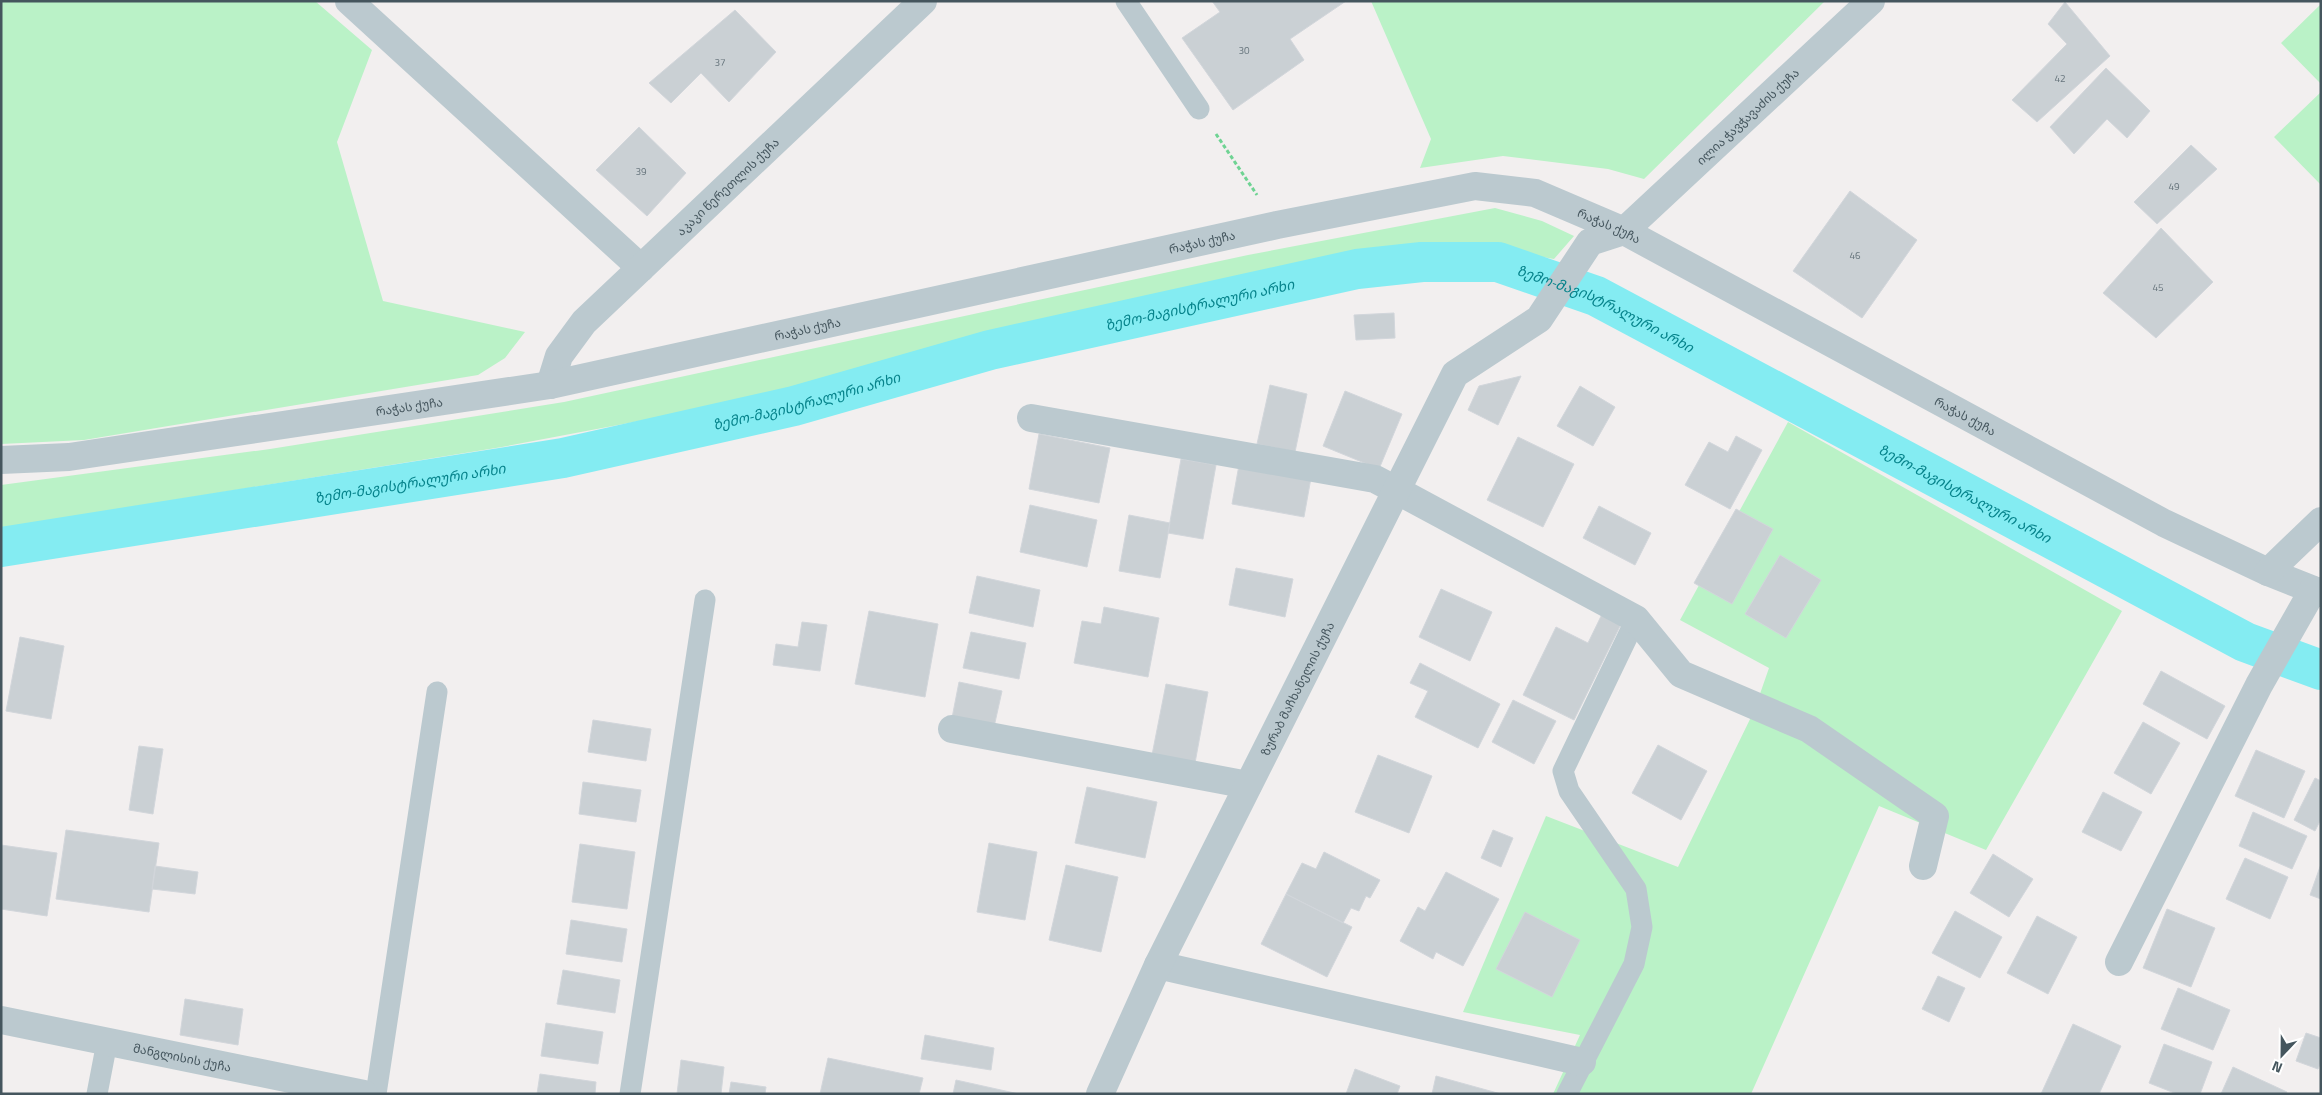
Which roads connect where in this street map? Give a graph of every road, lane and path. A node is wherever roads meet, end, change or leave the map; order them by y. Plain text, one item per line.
1 (349, 1) edge
2 (923, 1) edge
3 (1126, 1) edge
4 (1871, 1) edge
5 (1199, 109) joint
6 (1277, 225) junction
7 (1624, 230) junction
8 (641, 268) junction
9 (550, 385) junction
10 (1031, 418) dead end
11 (1, 460) edge
12 (1396, 490) junction
13 (2321, 522) edge
14 (2268, 572) junction
15 (2317, 592) edge
16 (705, 600) dead end
17 (1636, 619) junction
18 (437, 692) dead end
19 (952, 729) dead end
20 (1248, 785) junction
21 (1923, 866) dead end
22 (2119, 962) dead end
23 (1158, 966) junction
24 (1, 1020) edge
25 (107, 1042) junction
26 (1582, 1062) junction
27 (97, 1094) edge
28 (364, 1094) edge
29 (376, 1094) edge
30 (630, 1094) edge
31 (1100, 1094) edge
32 (1567, 1094) edge

1 - 8 street
2 - 8 street, აკაკი წერეთლის ქუჩა
3 - 5 lane
4 - 7 street, ილია ჭავჭავაძის ქუჩა
5 - 6 path
6 - 7 street, რაჭას ქუჩა
6 - 9 street, რაჭას ქუჩა
7 - 12 street, ზურაბ მაჩხანელის ქუჩა
7 - 14 street, რაჭას ქუჩა
8 - 9 street, აკაკი წერეთლის ქუჩა
9 - 11 street, რაჭას ქუჩა
10 - 12 street
12 - 17 street
12 - 20 street, ზურაბ მაჩხანელის ქუჩა
13 - 14 street
14 - 15 street, რაჭას ქუჩა
15 - 22 street
16 - 30 lane
17 - 21 street
17 - 26 lane
18 - 29 lane
19 - 20 street
20 - 23 street, ზურაბ მაჩხანელის ქუჩა
23 - 26 street
23 - 31 street, ზურაბ მაჩხანელის ქუჩა
24 - 25 street, მანგლისის ქუჩა
25 - 27 lane
25 - 28 street, მანგლისის ქუჩა
26 - 32 lane

